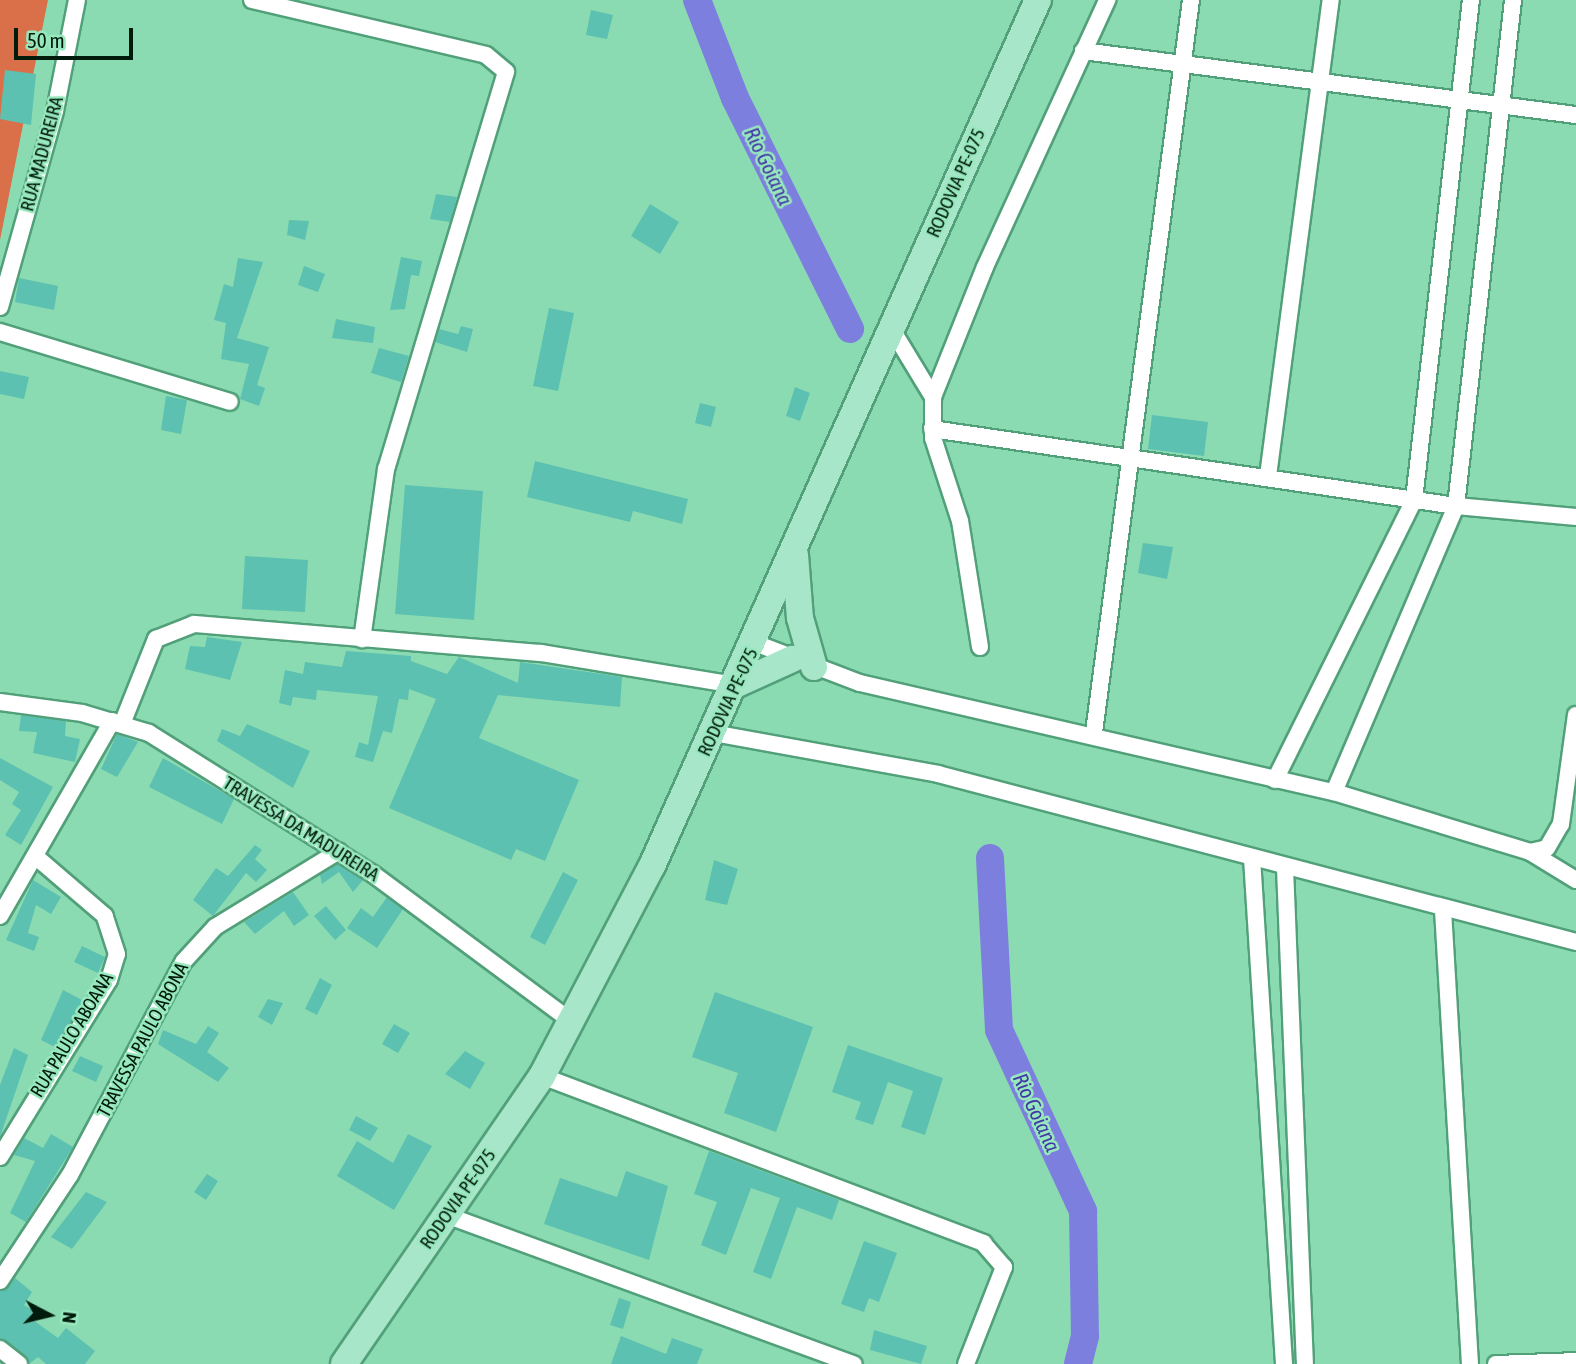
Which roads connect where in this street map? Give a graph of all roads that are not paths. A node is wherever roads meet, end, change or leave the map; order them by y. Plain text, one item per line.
1 (77, 0) edge
2 (252, 0) edge
3 (1038, 0) edge
4 (1107, 0) edge
5 (1191, 0) edge
6 (1331, 0) edge
7 (1471, 0) edge
8 (1513, 0) edge
9 (1083, 51) junction
10 (1183, 65) junction
11 (1319, 83) junction
12 (1459, 99) junction
13 (1499, 105) junction
14 (1576, 115) edge
15 (0, 307) edge
16 (891, 328) junction
17 (0, 332) edge
18 (933, 397) junction
19 (230, 402) dead end
20 (932, 429) junction
21 (1130, 461) junction
22 (1268, 477) junction
23 (1415, 500) junction
24 (1456, 506) junction
25 (1576, 517) edge
26 (795, 550) junction
27 (362, 639) junction
28 (755, 643) junction
29 (980, 647) dead end
30 (803, 663) junction
31 (735, 685) junction
32 (0, 702) edge
33 (1576, 715) edge
34 (117, 722) junction
35 (1094, 732) junction
36 (713, 733) junction
37 (1275, 780) junction
38 (1334, 792) junction
39 (339, 851) junction
40 (1530, 852) junction
41 (35, 856) junction
42 (1252, 858) junction
43 (1285, 867) junction
44 (1576, 880) edge
45 (1443, 910) junction
46 (0, 916) edge
47 (1576, 942) edge
48 (572, 1022) junction
49 (542, 1076) junction
50 (0, 1157) edge
51 (446, 1215) junction
52 (1, 1279) edge
53 (0, 1349) edge
54 (353, 1362) edge
55 (1576, 1362) edge
56 (1544, 1363) edge
57 (19, 1364) edge
58 (854, 1364) edge
59 (966, 1364) edge
60 (1284, 1364) edge
61 (1305, 1364) edge
62 (1470, 1364) edge
63 (1496, 1364) edge

1 - 15 street, RUA MADUREIRA
2 - 27 street
3 - 16 main road, RODOVIA PE-075
4 - 9 street
5 - 10 street
6 - 11 street
7 - 12 street
8 - 13 street
9 - 10 street
9 - 18 street
10 - 11 street
10 - 21 street
11 - 12 street
11 - 22 street
12 - 13 street
12 - 23 street
13 - 14 street
13 - 24 street
16 - 18 street
16 - 26 main road, RODOVIA PE-075
17 - 19 street
18 - 20 street
20 - 21 street
20 - 29 street
21 - 22 street
21 - 35 street
22 - 23 street
23 - 24 street
23 - 37 street
24 - 25 street
24 - 38 street
26 - 28 main road, RODOVIA PE-075
26 - 30 main road
27 - 31 street
27 - 34 street
28 - 30 street
28 - 31 main road, RODOVIA PE-075
30 - 31 main road
30 - 35 street
31 - 36 main road, RODOVIA PE-075
32 - 34 street, TRAVESSA DA MADUREIRA
33 - 40 street
34 - 39 street, TRAVESSA DA MADUREIRA
34 - 41 street
35 - 37 street
36 - 42 street
36 - 48 main road, RODOVIA PE-075
37 - 38 street
38 - 40 street
39 - 48 street, TRAVESSA DA MADUREIRA
39 - 52 street, TRAVESSA PAULO ABONA
40 - 44 street
41 - 46 street
41 - 50 street, RUA PAULO ABOANA
42 - 43 street
42 - 60 street
43 - 45 street
43 - 61 street
45 - 47 street
45 - 62 street
48 - 49 main road, RODOVIA PE-075
49 - 51 main road, RODOVIA PE-075
49 - 59 street
51 - 54 main road, RODOVIA PE-075
51 - 58 street
53 - 57 street
55 - 56 street
56 - 63 street

